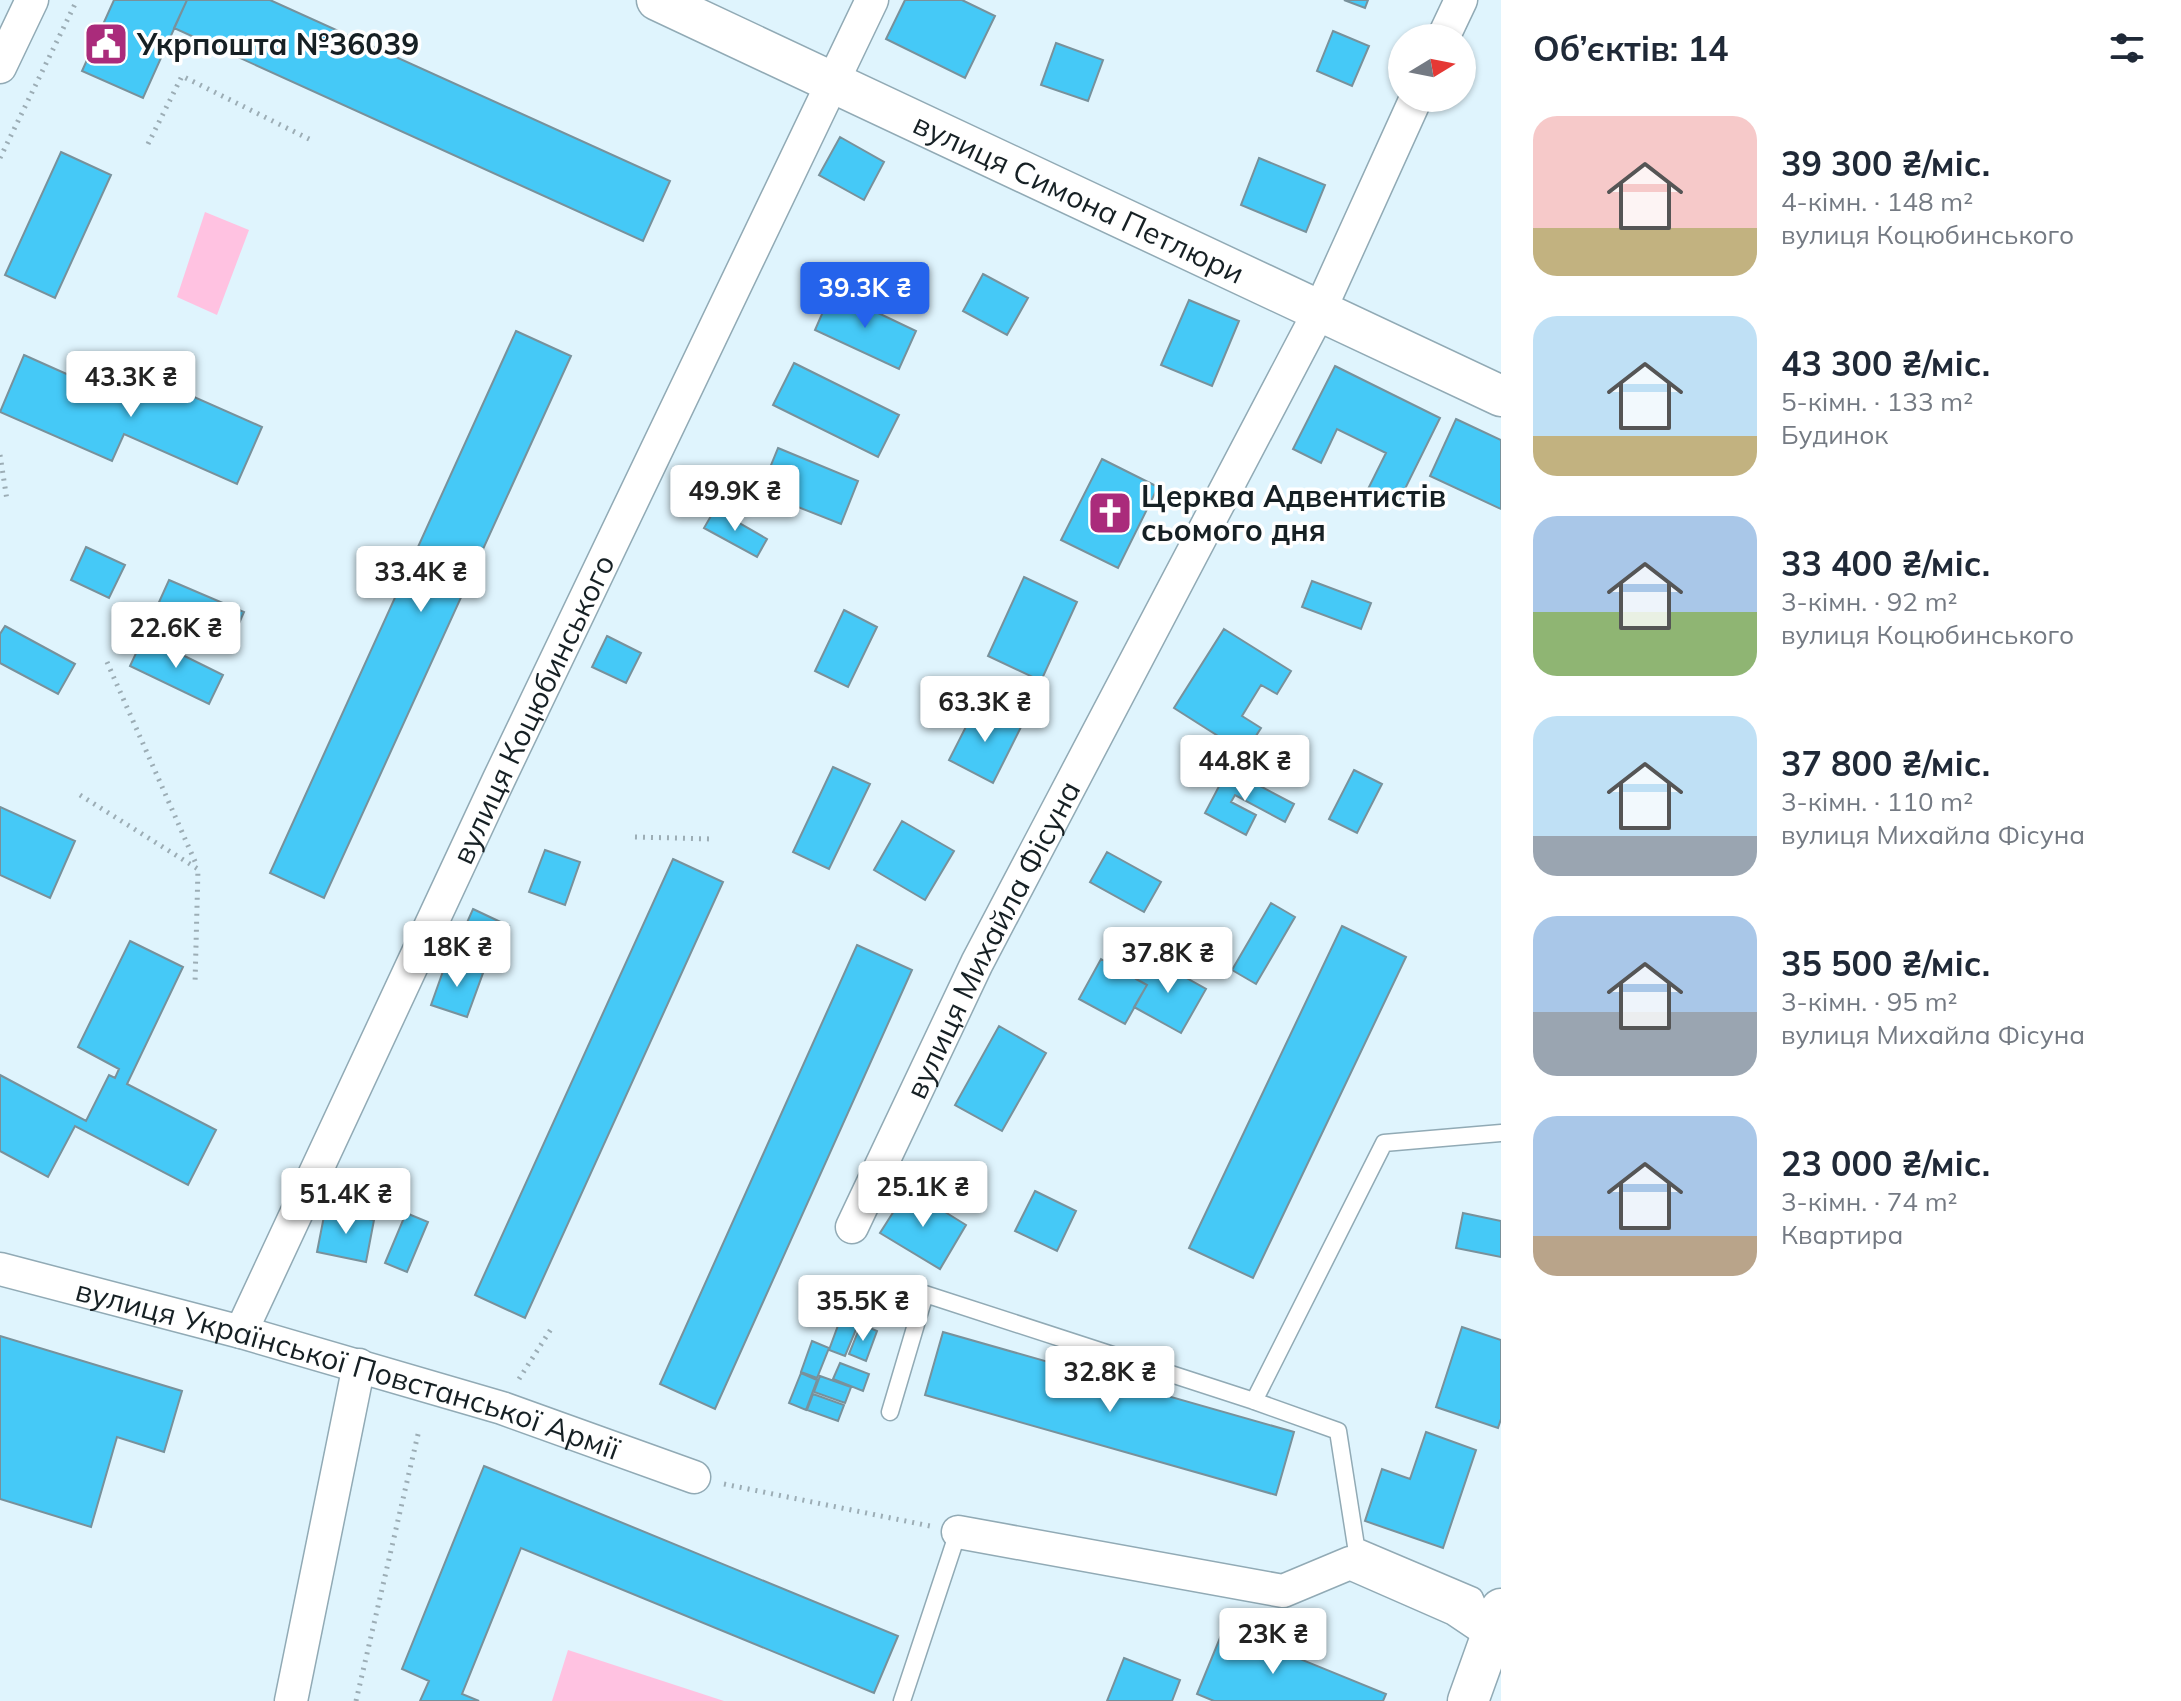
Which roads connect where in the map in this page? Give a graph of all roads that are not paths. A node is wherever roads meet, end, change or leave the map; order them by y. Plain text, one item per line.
1 (32, 0) edge
2 (657, 0) edge
3 (872, 0) edge
4 (1461, 0) edge
5 (1450, 24) edge
6 (0, 67) edge
7 (833, 84) junction
8 (1410, 112) edge
9 (1319, 312) junction
10 (1501, 396) edge
11 (1501, 1133) edge
12 (852, 1227) dead end
13 (0, 1269) edge
14 (241, 1332) junction
15 (359, 1365) junction
16 (1254, 1401) junction
17 (890, 1412) dead end
18 (694, 1477) road end
19 (958, 1532) joint
20 (1498, 1628) edge
21 (291, 1701) edge
22 (902, 1701) edge
23 (1468, 1701) edge

1 - 6 street
2 - 7 street, вулиця Симона Петлюри
3 - 7 street, вулиця Коцюбинського
4 - 5 street
7 - 9 street, вулиця Симона Петлюри
7 - 14 street, вулиця Коцюбинського
8 - 9 street, вулиця Михайла Фісуна
9 - 10 street, вулиця Симона Петлюри
9 - 12 street, вулиця Михайла Фісуна
11 - 16 lane
13 - 14 street, вулиця Української Повстанської Армії
14 - 15 street, вулиця Української Повстанської Армії
15 - 18 street, вулиця Української Повстанської Армії
15 - 21 street
16 - 17 lane
16 - 20 lane
19 - 20 street
19 - 22 lane
20 - 23 street

